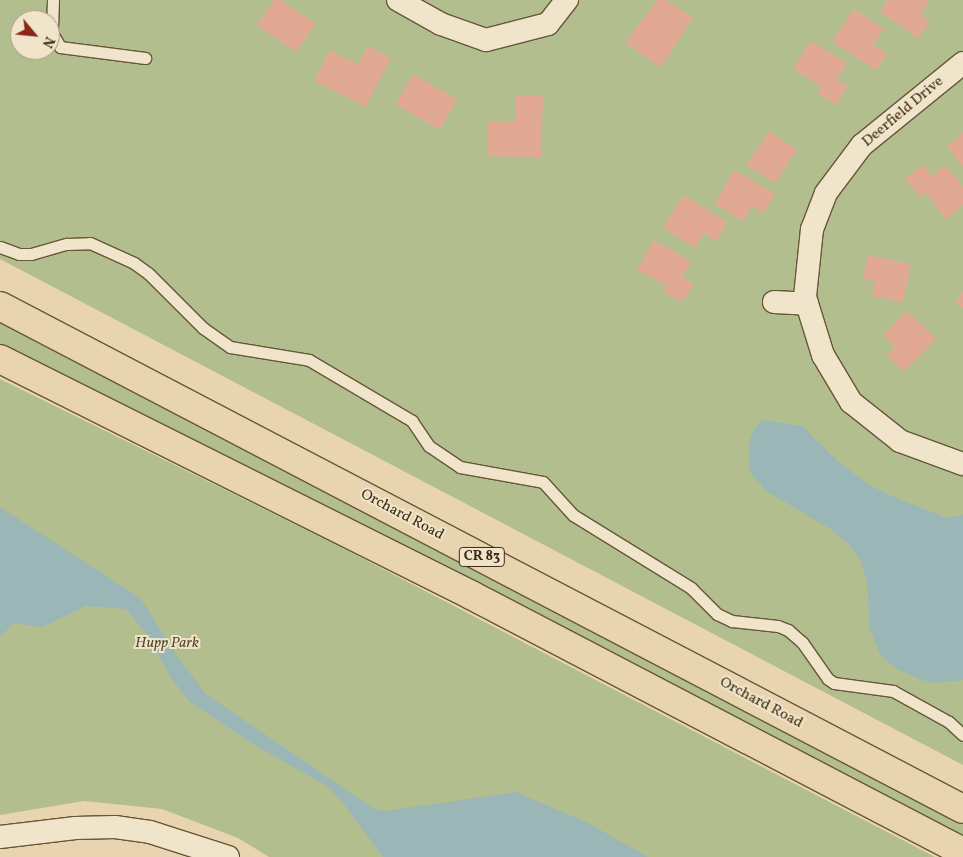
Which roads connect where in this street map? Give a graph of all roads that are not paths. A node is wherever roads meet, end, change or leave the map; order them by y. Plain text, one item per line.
1 (53, 0) edge
2 (398, 0) edge
3 (567, 0) edge
4 (145, 58) dead end
5 (963, 63) edge
6 (0, 247) edge
7 (774, 302) dead end
8 (807, 304) junction
9 (0, 306) edge
10 (0, 359) edge
11 (963, 464) edge
12 (963, 735) edge
13 (963, 809) edge
14 (0, 837) edge
15 (963, 852) edge
16 (228, 857) edge

1 - 4 lane
2 - 3 street
5 - 8 street, Deerfield Drive
6 - 12 lane
7 - 8 street
8 - 11 street, Deerfield Drive
9 - 13 main road, Orchard Road / CR 83
10 - 15 main road, CR 83
14 - 16 street

